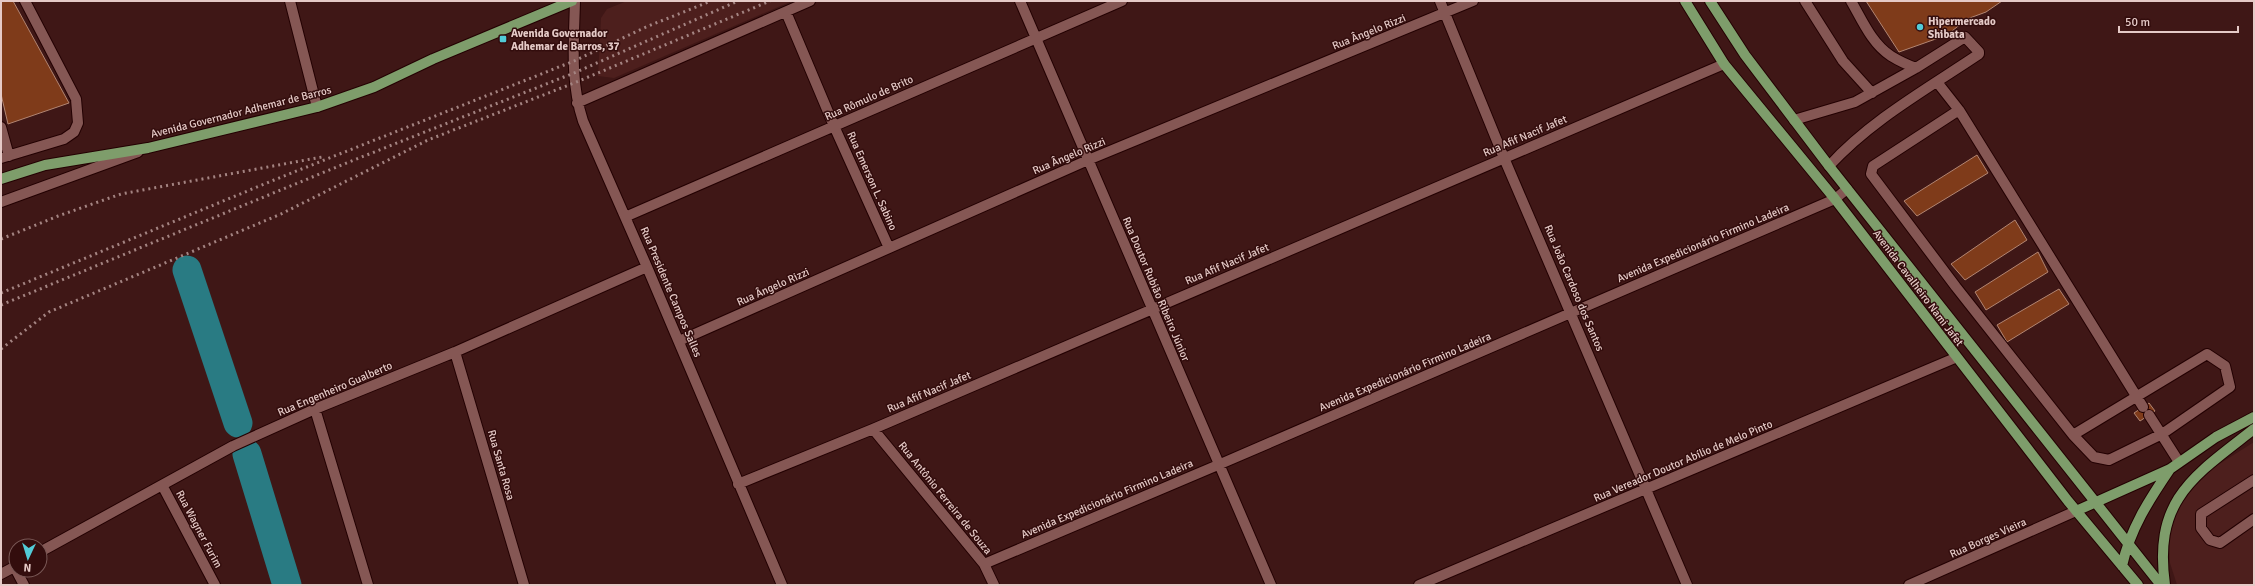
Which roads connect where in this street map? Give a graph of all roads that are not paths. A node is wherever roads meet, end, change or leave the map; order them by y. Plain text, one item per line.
1 (25, 1) edge
2 (290, 1) edge
3 (572, 1) edge
4 (575, 1) edge
5 (810, 1) edge
6 (1020, 1) edge
7 (1122, 1) edge
8 (1440, 1) edge
9 (1473, 1) edge
10 (1685, 1) edge
11 (1710, 1) edge
12 (1805, 1) edge
13 (1852, 1) edge
14 (786, 12) junction
15 (1446, 13) junction
16 (1035, 38) junction
17 (1724, 64) junction
18 (1916, 68) junction
19 (1937, 82) junction
20 (1872, 93) junction
21 (577, 103) junction
22 (317, 108) junction
23 (1959, 110) junction
24 (1794, 120) junction
25 (834, 126) junction
26 (1, 127) edge
27 (148, 148) junction
28 (5, 157) edge
29 (1504, 158) junction
30 (1088, 160) junction
31 (1829, 166) junction
32 (1, 179) edge
33 (1847, 189) junction
34 (1835, 199) junction
35 (1, 202) edge
36 (625, 216) junction
37 (889, 248) junction
38 (647, 267) junction
39 (1151, 309) junction
40 (1572, 313) junction
41 (679, 341) junction
42 (455, 352) junction
43 (1956, 358) junction
44 (2137, 397) junction
45 (315, 409) junction
46 (2254, 417) edge
47 (874, 429) junction
48 (2254, 429) edge
49 (2162, 434) junction
50 (2073, 435) junction
51 (2180, 462) junction
52 (1218, 465) junction
53 (2170, 469) junction
54 (2254, 480) edge
55 (738, 484) junction
56 (162, 485) junction
57 (1647, 489) junction
58 (2095, 502) junction
59 (2076, 511) junction
60 (2254, 519) edge
61 (2128, 542) junction
62 (48, 548) edge
63 (984, 564) junction
64 (2122, 566) junction
65 (215, 585) edge
66 (368, 585) edge
67 (524, 585) edge
68 (782, 585) edge
69 (994, 585) edge
70 (1271, 585) edge
71 (1419, 585) edge
72 (1687, 585) edge
73 (1909, 585) edge
74 (2138, 585) edge
75 (2161, 585) edge
76 (2165, 585) edge

1 - 28 street
2 - 22 street
3 - 22 main road, Avenida Governador Adhemar de Barros
4 - 21 street, Rua Presidente Campos Salles
5 - 14 street
6 - 16 street, Rua Doutor Rubião Ribeiro Júnior
7 - 16 street, Rua Rômulo de Brito
8 - 15 street, Rua João Cardoso dos Santos
9 - 15 street, Rua Ângelo Rizzi
10 - 17 main road, Avenida Cavalheiro Nami Jafet
11 - 24 main road, Avenida Cavalheiro Nami Jafet
12 - 20 street
13 - 18 street
14 - 21 street
14 - 25 street, Rua Emerson L. Sabino
15 - 29 street, Rua João Cardoso dos Santos
15 - 30 street, Rua Ângelo Rizzi
16 - 25 street, Rua Rômulo de Brito
16 - 30 street, Rua Doutor Rubião Ribeiro Júnior
17 - 29 street, Rua Afif Nacif Jafet
17 - 34 main road, Avenida Cavalheiro Nami Jafet
18 - 19 street
18 - 20 street
19 - 23 street
19 - 31 street
20 - 24 street
21 - 36 street, Rua Presidente Campos Salles
22 - 27 main road, Avenida Governador Adhemar de Barros
23 - 44 street
23 - 50 street
24 - 31 main road, Avenida Cavalheiro Nami Jafet
25 - 36 street, Rua Rômulo de Brito
25 - 37 street, Rua Emerson L. Sabino
26 - 28 street
27 - 32 main road
27 - 35 street, Avenida Governador Adhemar de Barros
29 - 39 street, Rua Afif Nacif Jafet
29 - 40 street, Rua João Cardoso dos Santos
30 - 37 street, Rua Ângelo Rizzi
30 - 39 street, Rua Doutor Rubião Ribeiro Júnior
31 - 33 main road, Avenida Cavalheiro Nami Jafet
33 - 34 street, Avenida Expedicionário Firmino Ladeira
33 - 58 main road, Avenida Cavalheiro Nami Jafet
34 - 40 street, Avenida Expedicionário Firmino Ladeira
34 - 43 main road, Avenida Cavalheiro Nami Jafet
36 - 38 street, Rua Presidente Campos Salles
37 - 41 street, Rua Ângelo Rizzi
38 - 41 street, Rua Presidente Campos Salles
38 - 42 street, Rua Engenheiro Gualberto
39 - 47 street, Rua Afif Nacif Jafet
39 - 52 street, Rua Doutor Rubião Ribeiro Júnior
40 - 52 street, Avenida Expedicionário Firmino Ladeira
40 - 57 street, Rua João Cardoso dos Santos
41 - 55 street, Rua Presidente Campos Salles
42 - 45 street, Rua Engenheiro Gualberto
42 - 67 street, Rua Santa Rosa
43 - 57 street, Rua Vereador Doutor Abílio de Melo Pinto
43 - 59 main road, Avenida Cavalheiro Nami Jafet
44 - 49 street
44 - 49 street
44 - 50 street
45 - 56 street, Rua Engenheiro Gualberto
45 - 66 street
46 - 51 main road
47 - 55 street, Rua Afif Nacif Jafet
47 - 63 street, Rua Antônio Ferreira de Souza
48 - 76 main road
49 - 50 street
49 - 51 street
51 - 53 main road
52 - 63 street, Avenida Expedicionário Firmino Ladeira
52 - 70 street, Rua Doutor Rubião Ribeiro Júnior
53 - 58 main road
53 - 61 main road
54 - 60 street
55 - 68 street, Rua Presidente Campos Salles
56 - 62 street, Rua Engenheiro Gualberto
56 - 65 street, Rua Wagner Furim
57 - 71 street, Rua Vereador Doutor Abílio de Melo Pinto
57 - 72 street, Rua João Cardoso dos Santos
58 - 59 main road
58 - 61 main road, Avenida Cavalheiro Nami Jafet
59 - 64 main road, Avenida Cavalheiro Nami Jafet
59 - 73 street, Rua Borges Vieira
61 - 64 main road
61 - 75 main road, Avenida Cavalheiro Nami Jafet
63 - 69 street, Rua Antônio Ferreira de Souza
64 - 74 main road, Avenida Cavalheiro Nami Jafet

